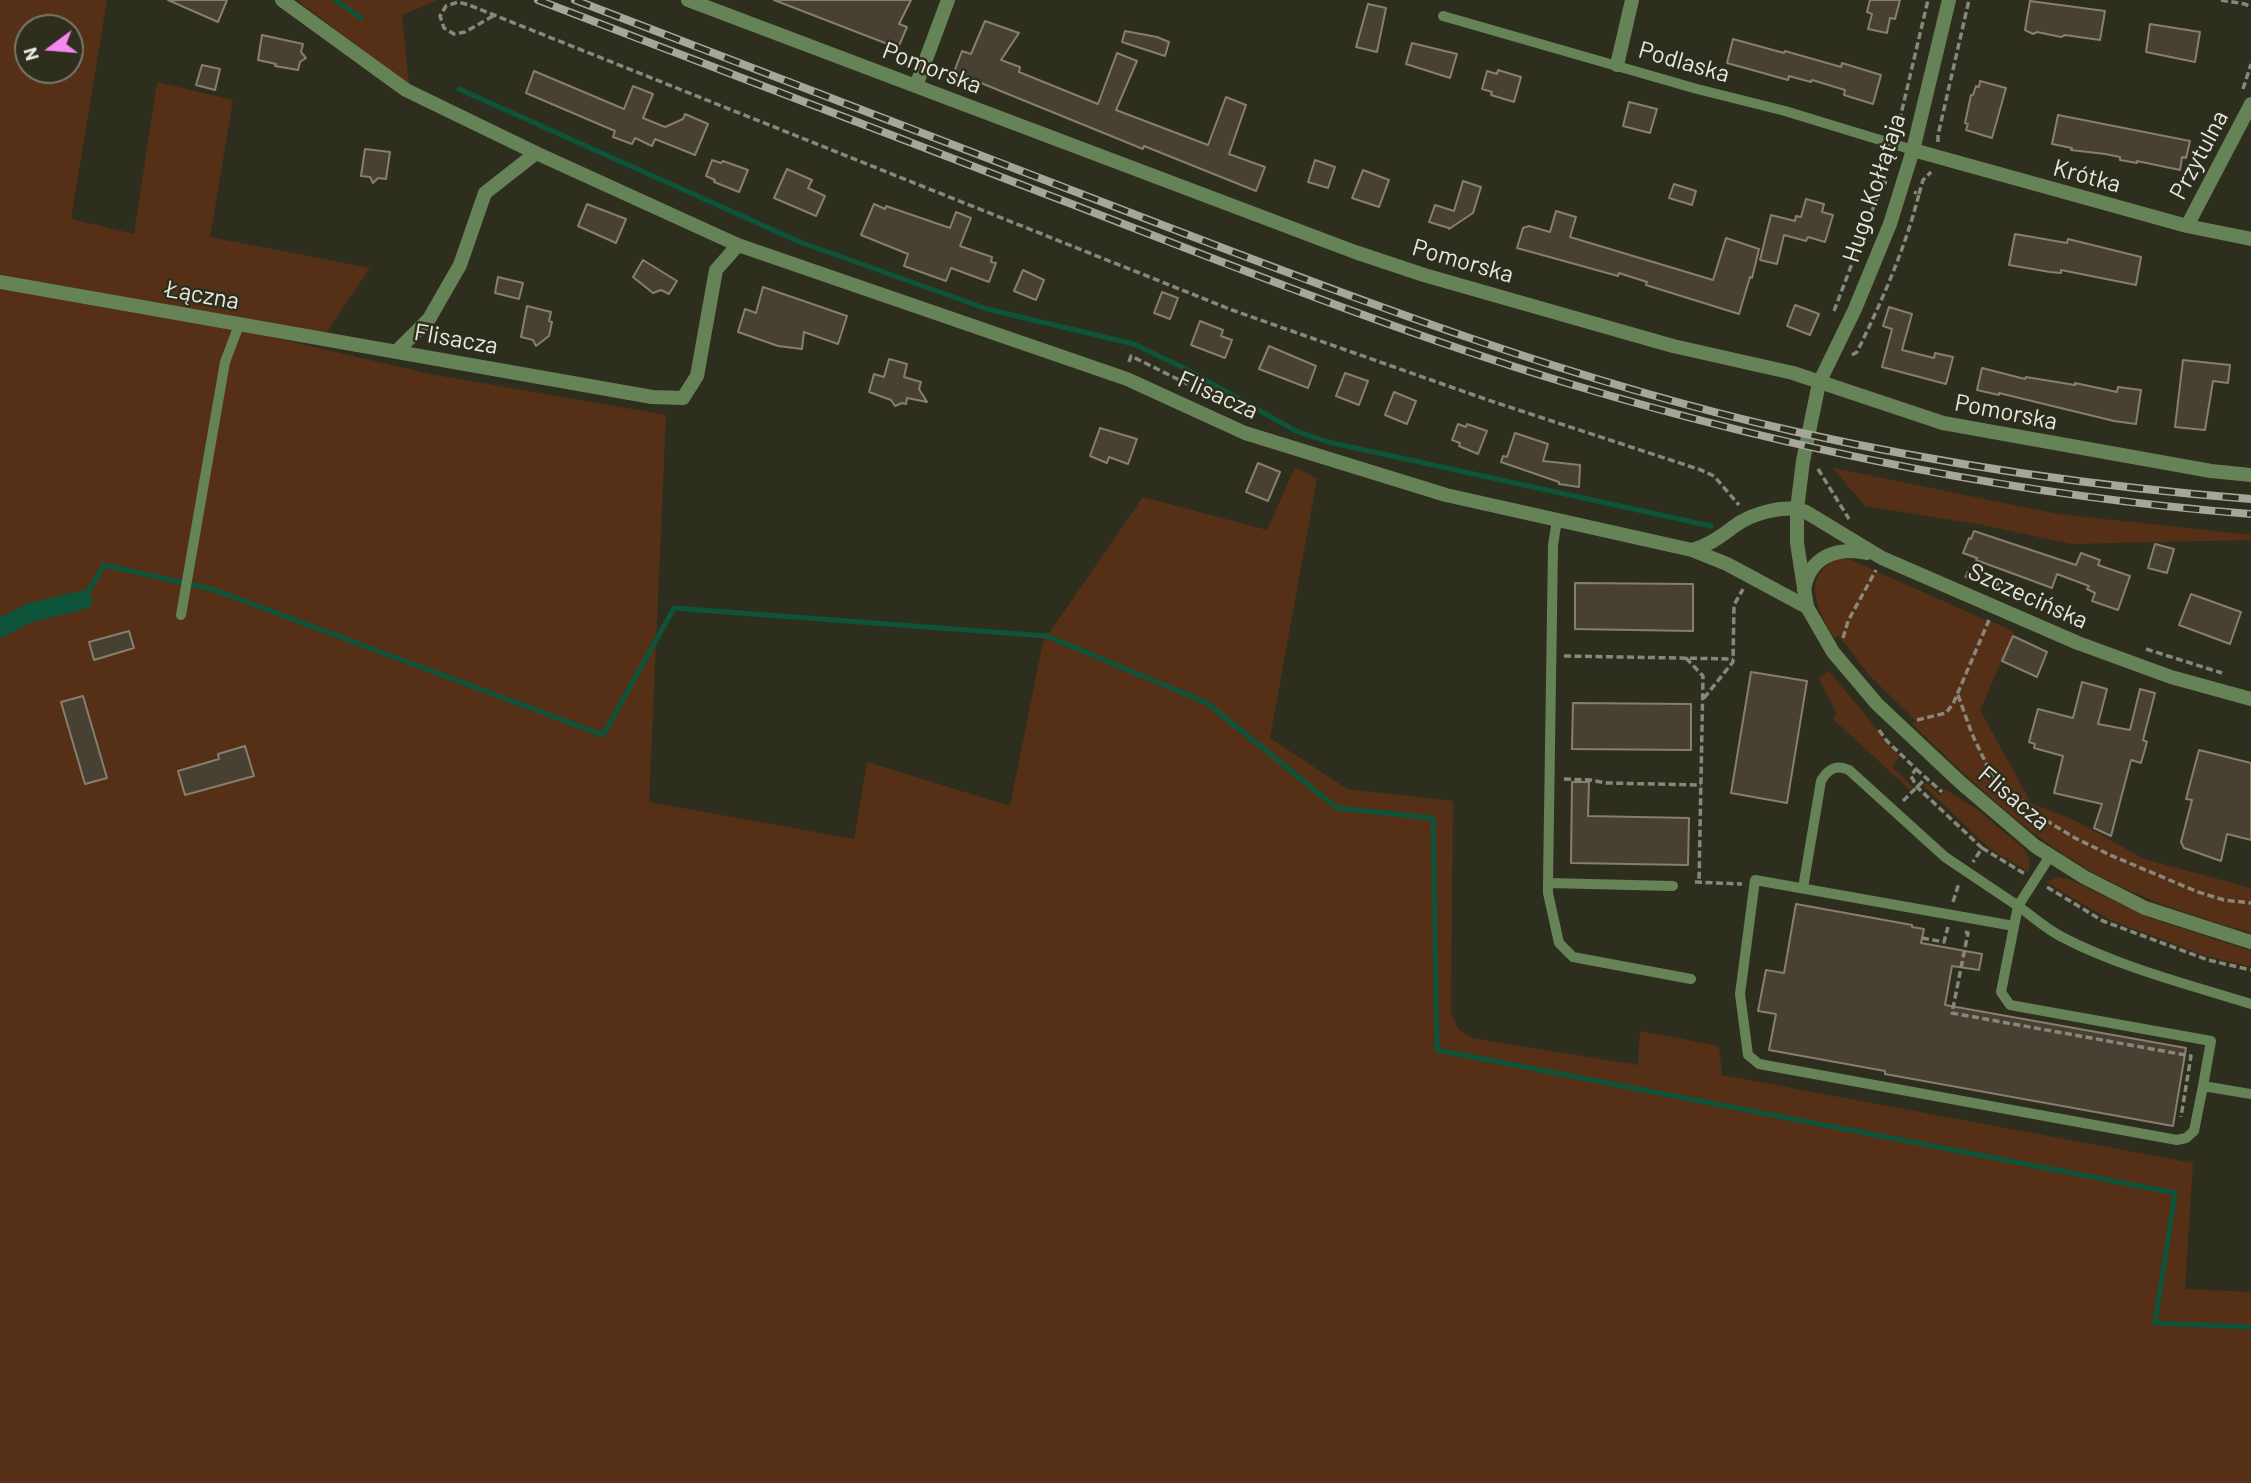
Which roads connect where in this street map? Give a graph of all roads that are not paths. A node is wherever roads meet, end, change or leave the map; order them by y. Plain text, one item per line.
1 (282, 0) edge
2 (688, 0) edge
3 (948, 0) edge
4 (1632, 0) edge
5 (1949, 0) edge
6 (1443, 16) dead end
7 (1617, 65) junction
8 (916, 86) junction
9 (2251, 104) edge
10 (1913, 150) junction
11 (536, 153) junction
12 (2187, 226) junction
13 (2251, 239) edge
14 (738, 245) junction
15 (0, 282) edge
16 (239, 325) junction
17 (396, 352) junction
18 (1819, 383) junction
19 (2251, 475) edge
20 (1797, 509) junction
21 (1557, 520) junction
22 (1692, 550) junction
23 (1879, 563) junction
24 (1804, 591) junction
25 (1807, 607) junction
26 (181, 615) dead end
27 (2251, 699) edge
28 (2050, 856) junction
29 (1548, 883) junction
30 (1673, 886) dead end
31 (1803, 888) junction
32 (2018, 906) junction
33 (2014, 926) junction
34 (2251, 942) edge
35 (1691, 979) dead end
36 (2251, 1004) edge
37 (2203, 1086) junction
38 (2251, 1094) edge

1 - 11 street
2 - 8 street, Pomorska
3 - 8 street
4 - 7 street
5 - 10 street, Hugo Kołłątaja
6 - 7 lane, Podlaska
7 - 10 lane, Podlaska
8 - 18 street, Pomorska
9 - 12 street, Przytulna
10 - 12 street, Krótka
10 - 18 street, Hugo Kołłątaja
11 - 14 street, Flisacza
11 - 17 street, Flisacza
12 - 13 street, Krótka
14 - 17 street, Flisacza
14 - 21 street, Flisacza
15 - 16 street, Łączna
16 - 17 street, Łączna
16 - 26 lane
18 - 19 street, Pomorska
18 - 20 street, Hugo Kołłątaja
20 - 22 street
20 - 23 street, Szczecińska
20 - 24 street, Flisacza
21 - 22 street, Flisacza
21 - 29 lane
22 - 25 street, Flisacza
23 - 24 street
23 - 27 street, Szczecińska
24 - 25 street, Flisacza
25 - 28 street, Flisacza
28 - 32 lane
28 - 34 street, Flisacza
29 - 30 lane
29 - 35 lane
31 - 32 lane
31 - 33 lane
31 - 37 lane
32 - 33 lane
32 - 36 lane
33 - 37 lane
37 - 38 lane

